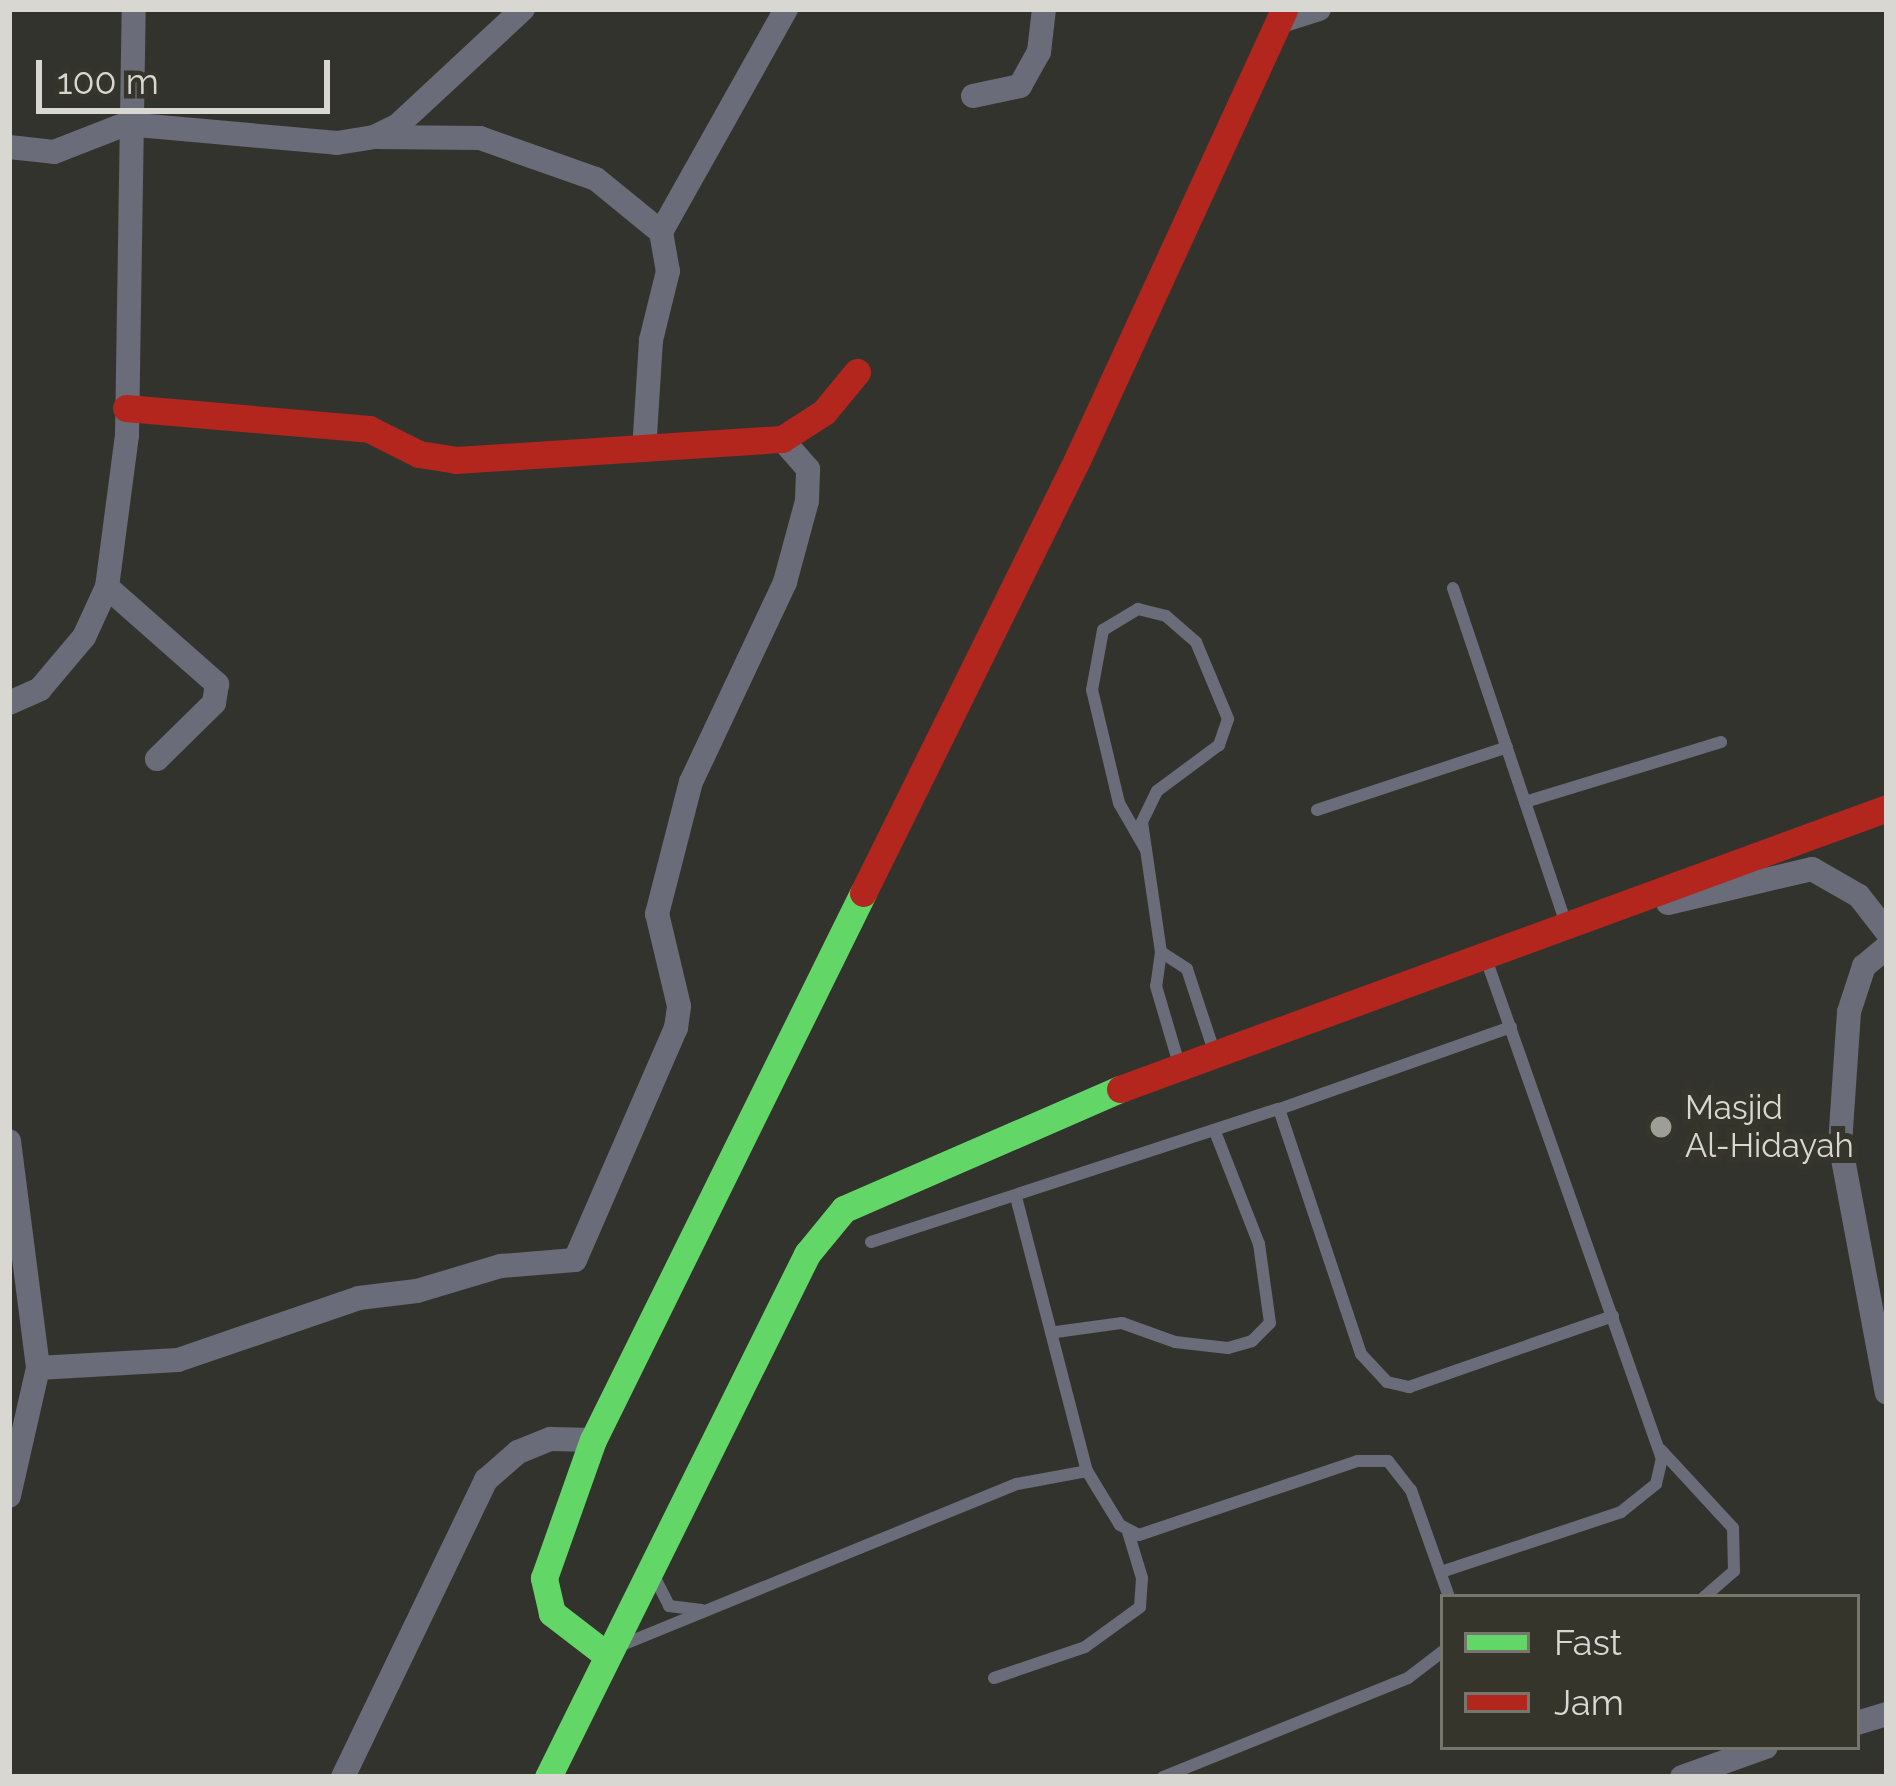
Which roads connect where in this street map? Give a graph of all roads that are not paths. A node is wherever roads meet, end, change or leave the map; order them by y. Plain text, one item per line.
1 (134, 9) edge
2 (523, 9) edge
3 (786, 9) edge
4 (1044, 9) edge
5 (1319, 9) edge
6 (1281, 15) edge
7 (973, 96) dead end
8 (126, 124) junction
9 (374, 137) junction
10 (9, 147) edge
11 (661, 232) junction
12 (857, 372) dead end
13 (127, 408) junction
14 (782, 439) junction
15 (644, 450) junction
16 (107, 586) junction
17 (1453, 588) dead end
18 (9, 703) edge
19 (1721, 742) dead end
20 (1507, 747) junction
21 (157, 759) dead end
22 (1525, 802) junction
23 (1887, 808) edge
24 (1316, 810) dead end
25 (1146, 850) junction
26 (1602, 909) junction
27 (1566, 922) junction
28 (1887, 932) edge
29 (1887, 947) edge
30 (1161, 952) junction
31 (1485, 955) junction
32 (1511, 1027) junction
33 (1214, 1052) junction
34 (1179, 1065) junction
35 (1279, 1109) junction
36 (1216, 1134) junction
37 (9, 1141) edge
38 (1016, 1197) junction
39 (871, 1242) dead end
40 (1613, 1316) junction
41 (1056, 1332) junction
42 (38, 1368) junction
43 (1887, 1393) edge
44 (593, 1440) junction
45 (1661, 1450) junction
46 (1087, 1471) junction
47 (9, 1496) edge
48 (1128, 1532) junction
49 (651, 1558) junction
50 (1442, 1572) junction
51 (1448, 1594) edge
52 (1707, 1594) edge
53 (703, 1611) junction
54 (604, 1653) junction
55 (1440, 1653) edge
56 (994, 1678) dead end
57 (1758, 1750) edge
58 (343, 1777) edge
59 (548, 1777) edge
60 (1163, 1777) edge
61 (1682, 1777) edge

1 - 8 street
2 - 9 street
3 - 11 street
4 - 7 street
5 - 6 street
6 - 44 street
8 - 9 street
8 - 10 street
8 - 13 street
9 - 11 street
11 - 15 street
12 - 14 street
13 - 15 street
13 - 16 street
14 - 15 street
14 - 42 street
16 - 18 street
16 - 21 street
17 - 20 lane
19 - 22 lane
20 - 22 lane
20 - 24 lane
22 - 27 lane
23 - 26 street
25 - 25 lane
25 - 30 lane
26 - 27 street
26 - 28 street
27 - 31 street
29 - 43 street
30 - 33 lane
30 - 34 lane
31 - 32 lane
31 - 33 street
32 - 35 lane
32 - 40 lane
33 - 34 street
34 - 49 street
35 - 36 lane
35 - 40 lane
36 - 38 lane
36 - 41 lane
37 - 42 street
38 - 39 lane
38 - 41 lane
40 - 45 lane
41 - 46 lane
42 - 47 street
44 - 54 street
44 - 58 street
45 - 50 lane
45 - 52 lane
46 - 48 lane
46 - 53 lane
48 - 50 lane
48 - 56 lane
49 - 53 lane
49 - 54 street
50 - 51 lane
53 - 54 lane
54 - 59 street
55 - 60 lane
57 - 61 street

